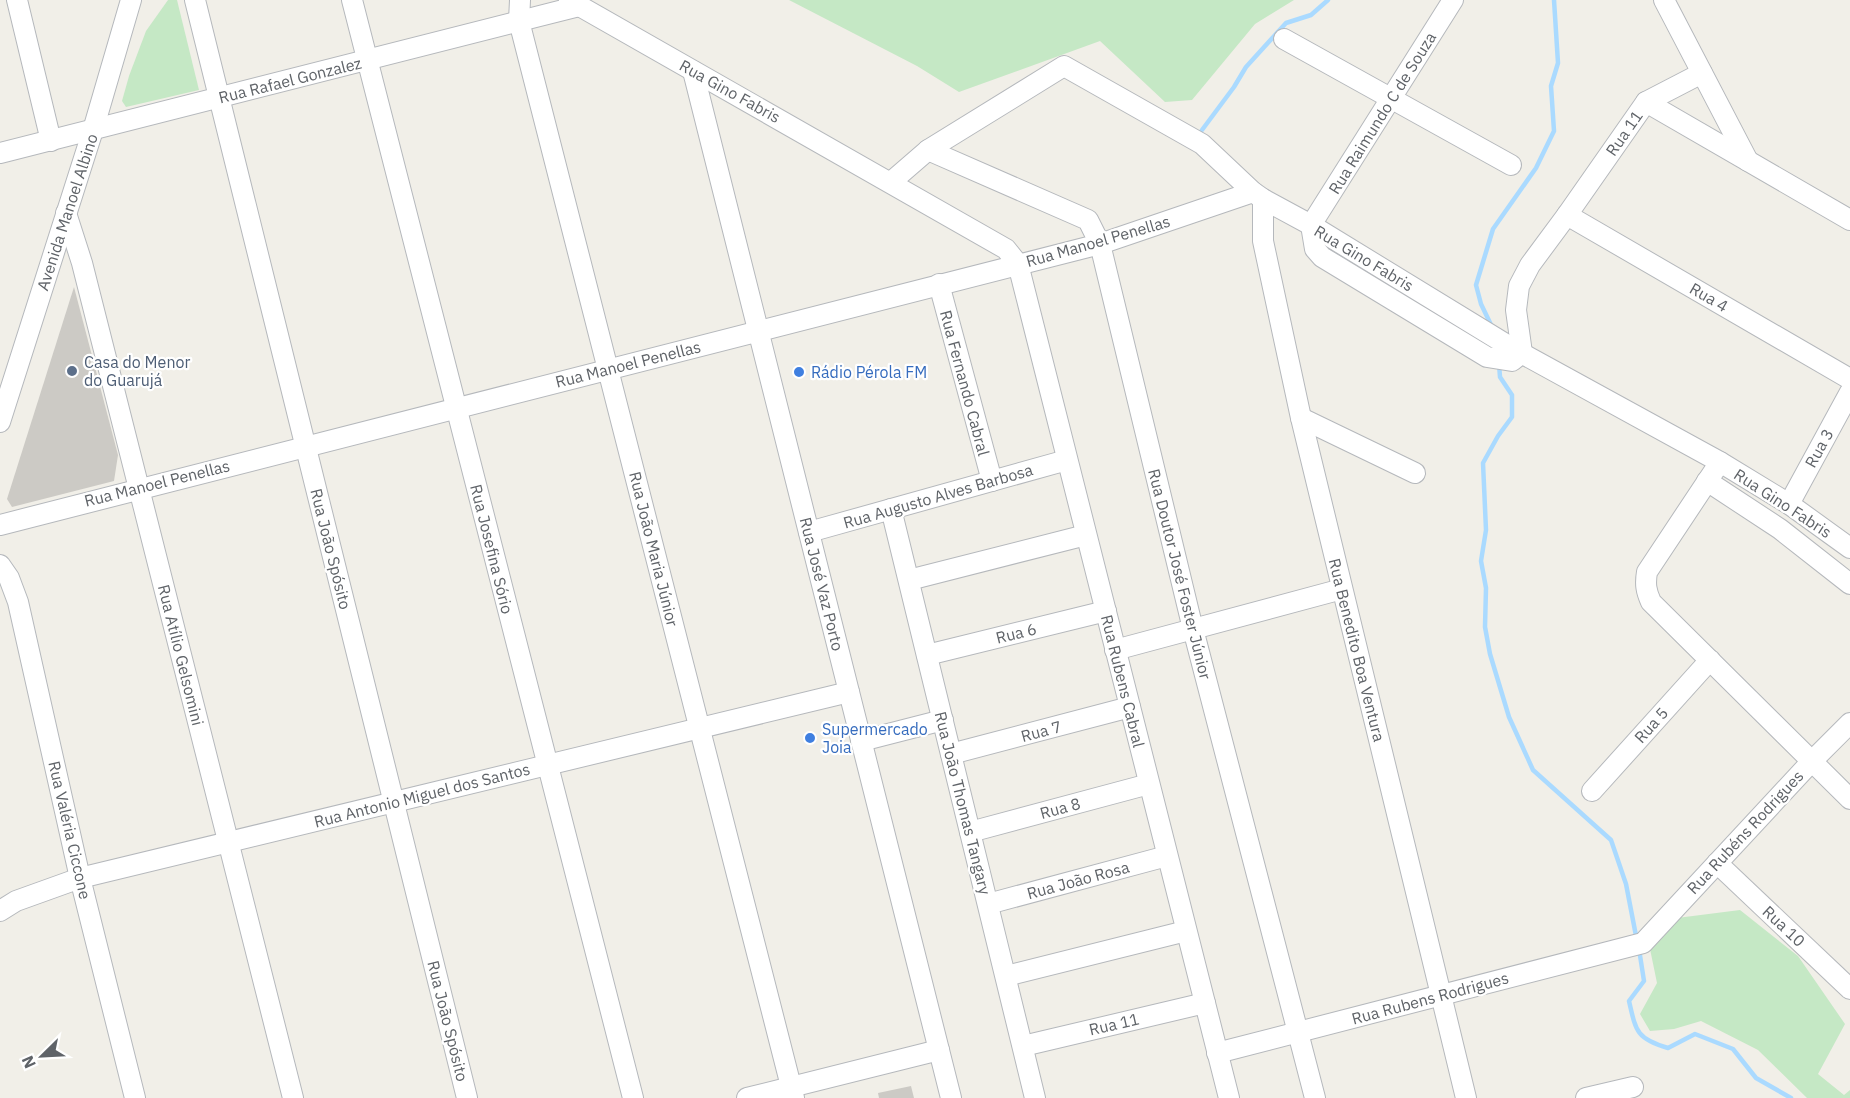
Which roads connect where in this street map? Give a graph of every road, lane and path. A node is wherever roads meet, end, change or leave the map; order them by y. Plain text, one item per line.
1 (17, 0) edge
2 (130, 0) edge
3 (140, 0) edge
4 (195, 0) edge
5 (352, 0) edge
6 (520, 0) edge
7 (1452, 0) edge
8 (1664, 0) edge
9 (574, 3) edge
10 (519, 21) junction
11 (123, 25) junction
12 (1284, 39) dead end
13 (367, 60) junction
14 (693, 71) junction
15 (1702, 73) junction
16 (218, 98) junction
17 (1391, 98) junction
18 (1646, 102) junction
19 (93, 130) junction
20 (51, 141) junction
21 (928, 150) junction
22 (0, 153) edge
23 (1748, 161) junction
24 (1511, 165) dead end
25 (891, 182) junction
26 (1258, 195) junction
27 (66, 213) junction
28 (1567, 215) junction
29 (1850, 220) edge
30 (1311, 225) junction
31 (1100, 244) junction
32 (1018, 264) junction
33 (939, 284) junction
34 (758, 331) junction
35 (1515, 354) junction
36 (608, 369) junction
37 (1850, 379) edge
38 (1850, 392) edge
39 (456, 407) junction
40 (1301, 418) junction
41 (0, 422) edge
42 (305, 446) junction
43 (1067, 460) junction
44 (1719, 462) junction
45 (1415, 472) dead end
46 (992, 481) junction
47 (1707, 481) junction
48 (139, 488) junction
49 (1789, 504) junction
50 (891, 509) junction
51 (0, 525) edge
52 (809, 532) junction
53 (1086, 535) junction
54 (1850, 548) edge
55 (0, 565) edge
56 (909, 580) junction
57 (1850, 584) edge
58 (1342, 589) junction
59 (1106, 611) junction
60 (1193, 629) junction
61 (1115, 650) junction
62 (927, 655) junction
63 (1710, 660) junction
64 (849, 692) junction
65 (1130, 707) junction
66 (943, 720) junction
67 (1850, 723) edge
68 (699, 728) junction
69 (861, 741) junction
70 (951, 754) junction
71 (1812, 761) junction
72 (547, 765) junction
73 (1149, 784) junction
74 (1592, 791) dead end
75 (1850, 799) edge
76 (393, 802) junction
77 (970, 832) junction
78 (229, 842) junction
79 (1167, 856) junction
80 (1717, 863) junction
81 (80, 878) junction
82 (988, 904) junction
83 (0, 911) edge
84 (1186, 931) junction
85 (1642, 943) joint
86 (1006, 976) junction
87 (1850, 989) edge
88 (1441, 995) junction
89 (1205, 1003) junction
90 (1298, 1033) junction
91 (1023, 1046) junction
92 (939, 1050) junction
93 (1217, 1053) junction
94 (1634, 1087) dead end
95 (792, 1092) edge
96 (135, 1098) edge
97 (294, 1098) edge
98 (467, 1098) edge
99 (633, 1098) edge
100 (747, 1098) edge
101 (951, 1098) edge
102 (1035, 1098) edge
103 (1228, 1098) edge
104 (1315, 1098) edge
105 (1466, 1098) edge
106 (1586, 1098) edge

1 - 20 street
2 - 11 street, Avenida Manoel Albino
3 - 11 street
4 - 16 street, Rua João Spósito
5 - 13 street, Rua Josefina Sório
6 - 10 street, Rua João Maria Júnior
7 - 17 street, Rua Raimundo C de Souza
8 - 15 street
9 - 10 street, Rua Rafael Gonzalez
9 - 14 street, Rua Gino Fabris
10 - 13 street, Rua Rafael Gonzalez
10 - 36 street, Rua João Maria Júnior
11 - 19 street, Avenida Manoel Albino
12 - 17 street
13 - 16 street, Rua Rafael Gonzalez
13 - 39 street, Rua Josefina Sório
14 - 25 street, Rua Gino Fabris
14 - 34 street, Rua José Vaz Porto
15 - 18 street, Rua 11
15 - 23 street
16 - 19 street, Rua Rafael Gonzalez
16 - 42 street, Rua João Spósito
17 - 24 street
17 - 30 street, Rua Raimundo C de Souza
18 - 23 street
18 - 28 street, Rua 11
19 - 20 street, Rua Rafael Gonzalez
19 - 27 street, Avenida Manoel Albino
20 - 22 street, Rua Rafael Gonzalez
21 - 25 street, Rua Gino Fabris
21 - 26 street, Rua Gino Fabris
21 - 31 street, Rua Doutor José Foster Júnior
23 - 29 street
25 - 32 street, Rua Gino Fabris
26 - 30 street, Rua Gino Fabris
26 - 31 street, Rua Manoel Penellas
26 - 40 street, Rua Benedito Boa Ventura
27 - 41 street, Avenida Manoel Albino
27 - 48 street, Rua Atílio Gelsomini
28 - 35 street, Rua 11
28 - 37 street, Rua 4
30 - 35 street, Rua Gino Fabris
30 - 35 street
31 - 32 street, Rua Manoel Penellas
31 - 60 street, Rua Doutor José Foster Júnior
32 - 33 street, Rua Manoel Penellas
32 - 43 street, Rua Rubens Cabral
33 - 34 street, Rua Manoel Penellas
33 - 46 street, Rua Fernando Cabral
34 - 36 street, Rua Manoel Penellas
34 - 52 street, Rua José Vaz Porto
35 - 44 street, Rua Gino Fabris
36 - 39 street, Rua Manoel Penellas
36 - 68 street, Rua João Maria Júnior
38 - 49 street, Rua 3
39 - 42 street, Rua Manoel Penellas
39 - 72 street, Rua Josefina Sório
40 - 45 street
40 - 58 street, Rua Benedito Boa Ventura
42 - 48 street, Rua Manoel Penellas
42 - 76 street, Rua João Spósito
43 - 46 street, Rua Augusto Alves Barbosa
43 - 53 street, Rua Rubens Cabral
44 - 47 street
44 - 49 street, Rua Gino Fabris
46 - 50 street, Rua Augusto Alves Barbosa
47 - 57 street
47 - 63 street
48 - 51 street, Rua Manoel Penellas
48 - 78 street, Rua Atílio Gelsomini
49 - 54 street, Rua Gino Fabris
50 - 52 street, Rua Augusto Alves Barbosa
50 - 56 street, Rua João Thomas Tangary
52 - 64 street, Rua José Vaz Porto
53 - 56 street
53 - 59 street, Rua Rubens Cabral
55 - 81 street, Rua Valéria Ciccone
56 - 62 street, Rua João Thomas Tangary
58 - 60 street
58 - 88 street, Rua Benedito Boa Ventura
59 - 61 street, Rua Rubens Cabral
59 - 62 street, Rua 6
60 - 61 street
60 - 90 street, Rua Doutor José Foster Júnior
61 - 65 street, Rua Rubens Cabral
62 - 66 street, Rua João Thomas Tangary
63 - 71 street
63 - 74 street, Rua 5
64 - 68 street, Rua Antonio Miguel dos Santos
64 - 69 street, Rua José Vaz Porto
65 - 70 street, Rua 7
65 - 73 street, Rua Rubens Cabral
66 - 69 street
66 - 70 street, Rua João Thomas Tangary
67 - 71 street, Rua Rubéns Rodrigues
68 - 72 street, Rua Antonio Miguel dos Santos
68 - 95 street, Rua João Maria Júnior
69 - 92 street, Rua José Vaz Porto
70 - 77 street, Rua João Thomas Tangary
71 - 75 street
71 - 80 street, Rua Rubéns Rodrigues
72 - 76 street, Rua Antonio Miguel dos Santos
72 - 99 street, Rua Josefina Sório
73 - 77 street, Rua 8
73 - 79 street, Rua Rubens Cabral
76 - 78 street, Rua Antonio Miguel dos Santos
76 - 98 street, Rua João Spósito
77 - 82 street, Rua João Thomas Tangary
78 - 81 street, Rua Antonio Miguel dos Santos
78 - 97 street, Rua Atílio Gelsomini
79 - 82 street, Rua João Rosa
79 - 84 street, Rua Rubens Cabral
80 - 85 street, Rua Rubéns Rodrigues
80 - 87 street, Rua 10
81 - 83 street, Rua Antonio Miguel dos Santos
81 - 96 street, Rua Valéria Ciccone
82 - 86 street, Rua João Thomas Tangary
84 - 86 street
84 - 89 street, Rua Rubens Cabral
85 - 88 street, Rua Rubens Rodrigues
86 - 91 street, Rua João Thomas Tangary
88 - 90 street, Rua Rubens Rodrigues
88 - 105 street, Rua Benedito Boa Ventura
89 - 91 street, Rua 11
89 - 93 street, Rua Rubens Cabral
90 - 93 street, Rua Rubens Rodrigues
90 - 104 street, Rua Doutor José Foster Júnior
91 - 102 street, Rua João Thomas Tangary
92 - 95 street
92 - 101 street, Rua José Vaz Porto
93 - 103 street, Rua Rubens Cabral
94 - 106 street
95 - 100 street

